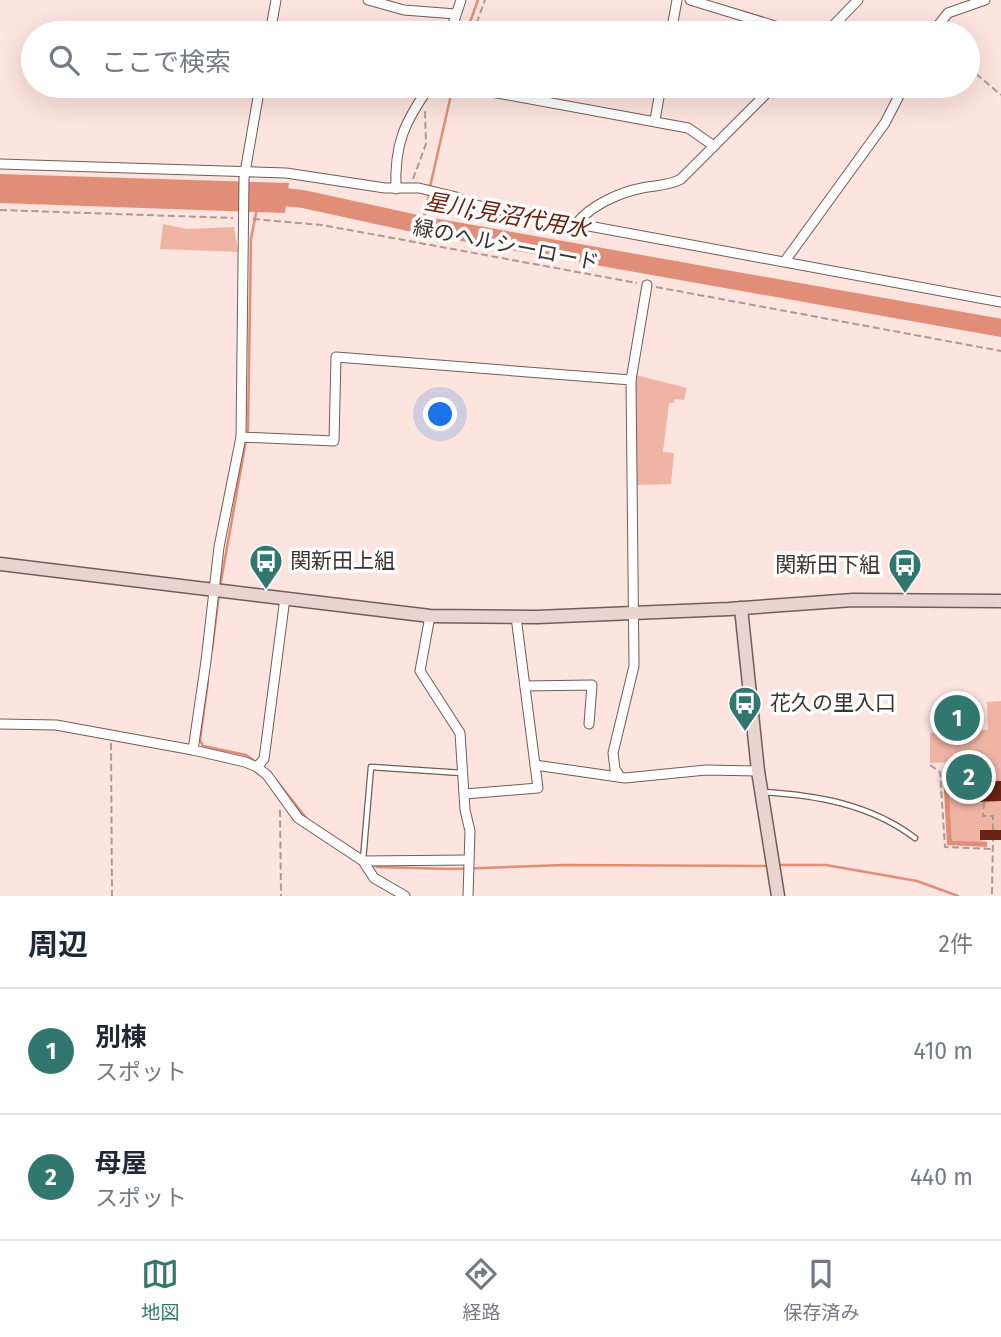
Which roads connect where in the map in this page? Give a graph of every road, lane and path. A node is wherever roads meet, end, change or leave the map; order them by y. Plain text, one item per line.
1 (276, 0) edge
2 (368, 0) edge
3 (461, 0) edge
4 (485, 0) edge
5 (677, 0) edge
6 (690, 0) edge
7 (858, 0) edge
8 (985, 0) edge
9 (456, 14) junction
10 (272, 21) edge
11 (454, 21) edge
12 (477, 21) edge
13 (673, 21) edge
14 (759, 21) edge
15 (838, 21) edge
16 (942, 21) edge
17 (980, 77) edge
18 (1001, 94) edge
19 (258, 98) edge
20 (421, 98) edge
21 (528, 98) edge
22 (659, 98) edge
23 (762, 98) edge
24 (898, 98) edge
25 (426, 105) dead end
26 (655, 120) junction
27 (714, 146) junction
28 (0, 164) edge
29 (244, 175) junction
30 (416, 185) junction
31 (396, 189) junction
32 (0, 211) edge
33 (243, 216) junction
34 (577, 223) junction
35 (785, 261) junction
36 (647, 285) junction
37 (1001, 302) edge
38 (1001, 351) edge
39 (631, 380) junction
40 (240, 437) junction
41 (0, 564) edge
42 (215, 589) junction
43 (285, 598) junction
44 (1001, 601) edge
45 (741, 608) junction
46 (633, 612) junction
47 (430, 616) junction
48 (516, 617) junction
49 (525, 686) junction
50 (0, 724) edge
51 (589, 724) dead end
52 (111, 734) junction
53 (193, 750) junction
54 (535, 765) junction
55 (930, 765) dead end
56 (257, 767) junction
57 (758, 771) junction
58 (463, 773) junction
59 (620, 777) junction
60 (279, 791) junction
61 (761, 792) junction
62 (465, 794) junction
63 (984, 802) dead end
64 (993, 830) dead end
65 (915, 838) dead end
66 (993, 840) dead end
67 (993, 849) junction
68 (468, 860) junction
69 (363, 861) junction
70 (992, 894) dead end
71 (112, 896) edge
72 (281, 896) edge
73 (405, 896) edge
74 (468, 896) edge
75 (778, 896) edge

1 - 10 street
2 - 9 street
3 - 9 street
4 - 12 path
5 - 13 street
6 - 14 street
7 - 15 street
8 - 16 street
9 - 11 street
17 - 18 path
19 - 29 street
20 - 31 street
21 - 26 street
22 - 26 street
23 - 27 street
24 - 35 street
25 - 30 path
26 - 27 street
27 - 34 street
28 - 29 street
29 - 31 street
29 - 33 street
30 - 31 street
30 - 34 street
32 - 33 path, 緑のヘルシーロード
33 - 36 path, 緑のヘルシーロード
33 - 40 street
34 - 35 street
35 - 37 street
36 - 38 path, 緑のヘルシーロード
36 - 39 street
39 - 40 street
39 - 46 street
40 - 42 street
41 - 42 street
42 - 43 street
42 - 53 street
43 - 47 street
43 - 56 street
44 - 45 street
45 - 46 street
45 - 57 street
46 - 48 street
46 - 59 street
47 - 48 street
47 - 58 street
48 - 49 street
49 - 51 street
49 - 54 street
50 - 52 street
52 - 53 street
52 - 71 path
53 - 56 street
54 - 59 street
54 - 62 street
55 - 67 path
56 - 60 street
57 - 59 street
57 - 61 street
58 - 62 street
58 - 69 lane
60 - 69 street
60 - 72 path
61 - 65 lane
61 - 75 street
62 - 68 street
63 - 64 path
66 - 67 path
67 - 70 path
68 - 69 street
68 - 74 street
69 - 73 street

